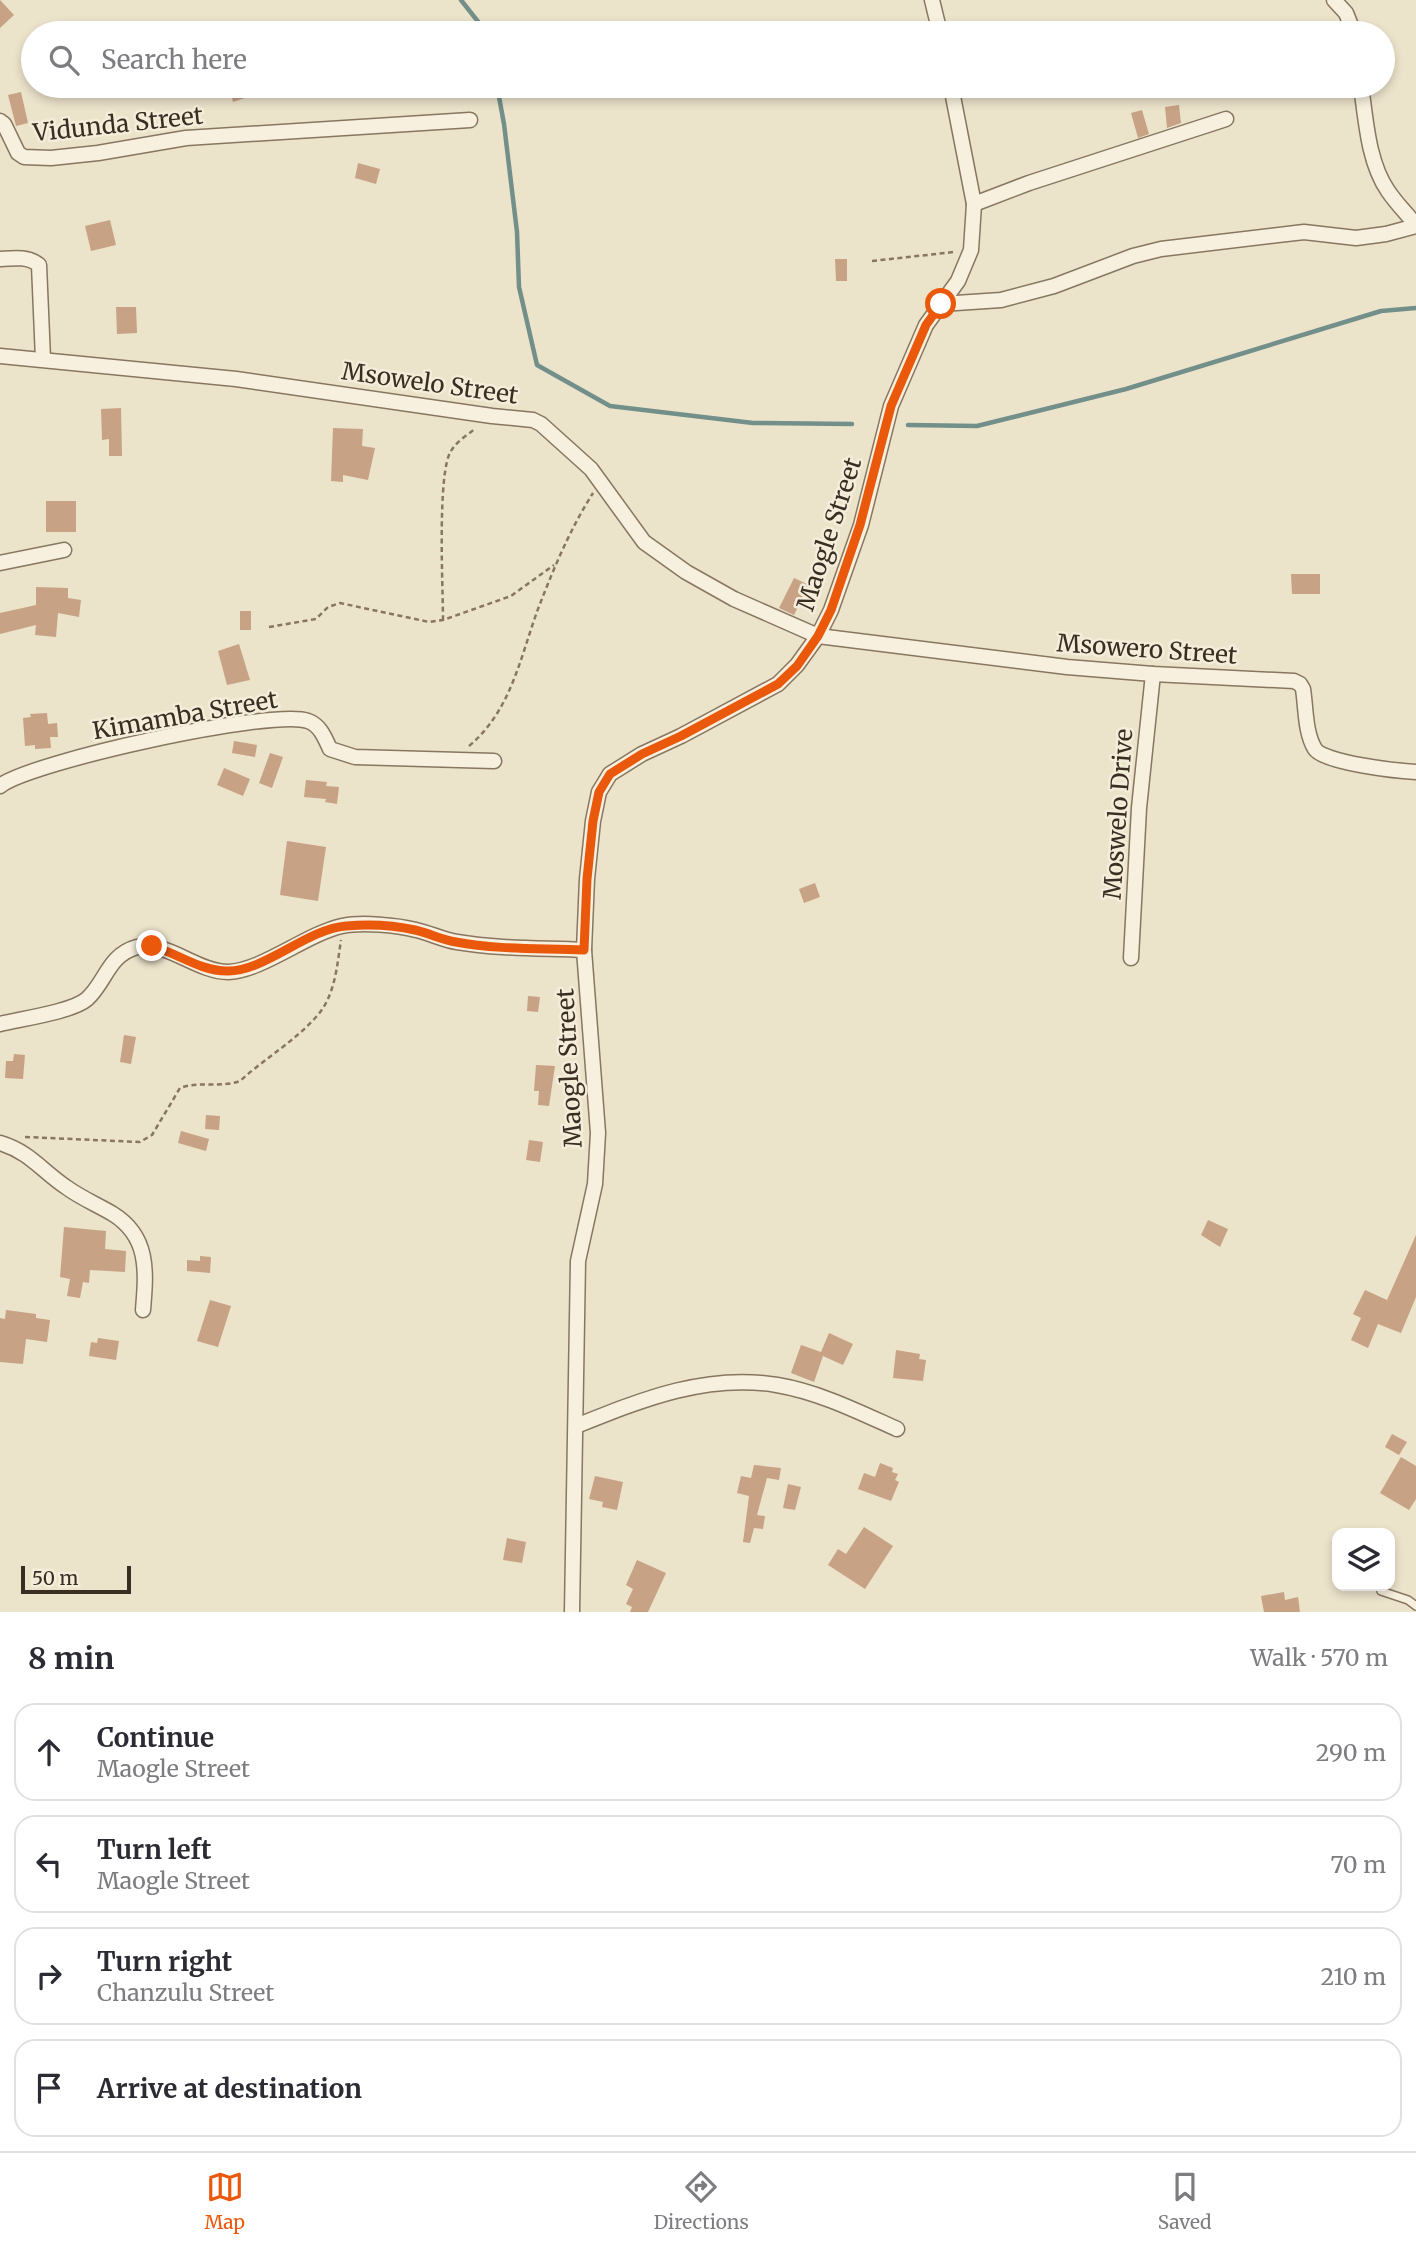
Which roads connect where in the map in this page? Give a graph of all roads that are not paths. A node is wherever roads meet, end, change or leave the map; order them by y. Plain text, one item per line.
1 (932, 0) edge
2 (1334, 0) edge
3 (937, 21) edge
4 (1349, 21) edge
5 (953, 98) edge
6 (1363, 98) edge
7 (1226, 119) dead end
8 (470, 120) dead end
9 (0, 121) edge
10 (974, 204) junction
11 (1416, 225) edge
12 (0, 259) edge
13 (941, 304) junction
14 (0, 356) edge
15 (43, 359) junction
16 (64, 550) dead end
17 (0, 563) edge
18 (818, 636) junction
19 (1153, 674) junction
20 (494, 761) dead end
21 (1416, 772) edge
22 (0, 786) edge
23 (584, 950) junction
24 (1130, 958) dead end
25 (0, 1024) edge
26 (7, 1140) edge
27 (143, 1310) dead end
28 (576, 1426) junction
29 (897, 1429) dead end
30 (1381, 1591) dead end
31 (1416, 1606) edge
32 (572, 1612) edge

1 - 3 street
2 - 4 street
5 - 10 street, Maogle Street
6 - 11 street
7 - 10 street
8 - 9 street, Vidunda Street
10 - 13 street, Maogle Street
11 - 13 street
12 - 15 street
13 - 18 street, Maogle Street
14 - 15 street, Msowelo Street
15 - 18 street, Msowelo Street
16 - 17 street
18 - 19 street, Msowero Street
18 - 23 street, Maogle Street
19 - 21 street, Msowero Street
19 - 24 street, Moswelo Drive
20 - 22 street, Kimamba Street
23 - 25 street
23 - 28 street, Maogle Street
26 - 27 street
28 - 29 street
28 - 32 street, Maogle Street
30 - 31 lane

